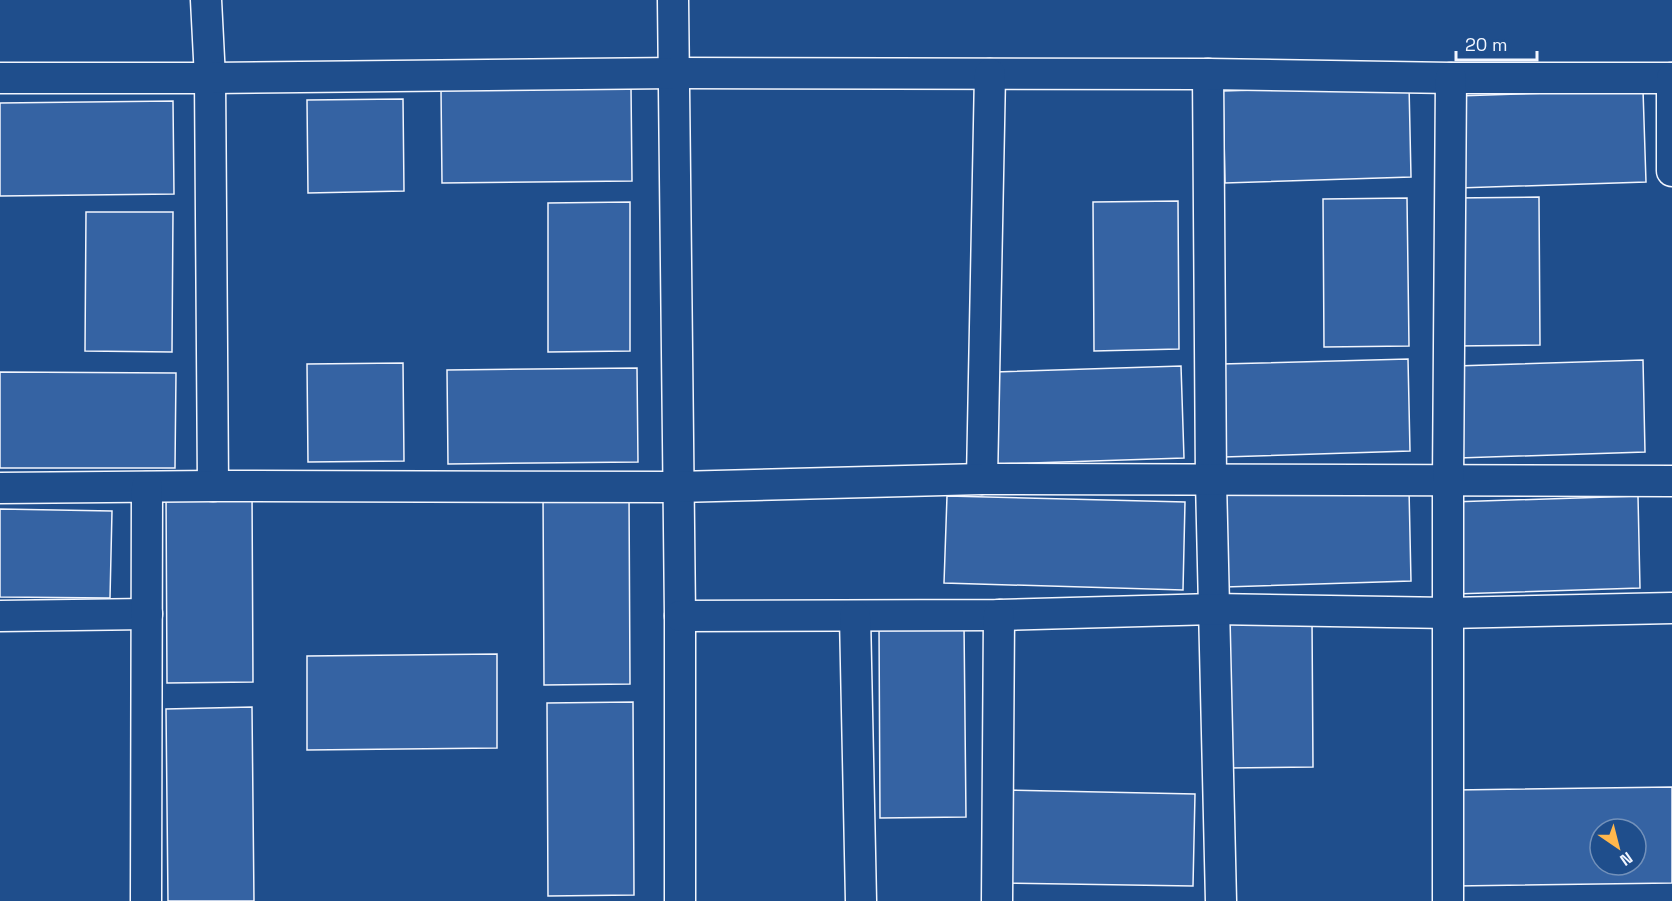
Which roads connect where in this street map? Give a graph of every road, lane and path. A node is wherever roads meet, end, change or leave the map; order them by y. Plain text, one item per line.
1 (206, 0) edge
2 (673, 0) edge
3 (675, 73) junction
4 (990, 74) junction
5 (1208, 74) junction
6 (0, 78) edge
7 (210, 78) junction
8 (1451, 78) junction
9 (1672, 78) edge
10 (1672, 171) edge
11 (982, 479) junction
12 (1211, 481) junction
13 (1448, 481) junction
14 (1672, 481) edge
15 (213, 486) junction
16 (147, 487) junction
17 (677, 487) junction
18 (0, 488) edge
19 (1672, 608) edge
20 (1214, 609) junction
21 (1448, 613) junction
22 (147, 614) junction
23 (999, 615) junction
24 (0, 616) edge
25 (680, 616) junction
26 (855, 616) junction
27 (146, 901) edge
28 (680, 901) edge
29 (861, 901) edge
30 (997, 901) edge
31 (1221, 901) edge
32 (1448, 901) edge

1 - 7 street
2 - 3 street
3 - 4 street
3 - 7 street
3 - 17 street
4 - 5 street
4 - 11 street
5 - 8 street
5 - 12 street
6 - 7 street
7 - 15 street
8 - 9 street
8 - 13 street
9 - 10 street
11 - 12 street
11 - 17 street
12 - 13 street
12 - 20 street
13 - 14 street
13 - 21 street
15 - 16 street
15 - 17 street
16 - 18 street
16 - 22 street
17 - 25 street
19 - 21 street
20 - 21 street
20 - 23 street
20 - 31 street
21 - 32 street
22 - 24 street
22 - 27 street
23 - 26 street
23 - 30 street
25 - 26 street
25 - 28 street
26 - 29 street

